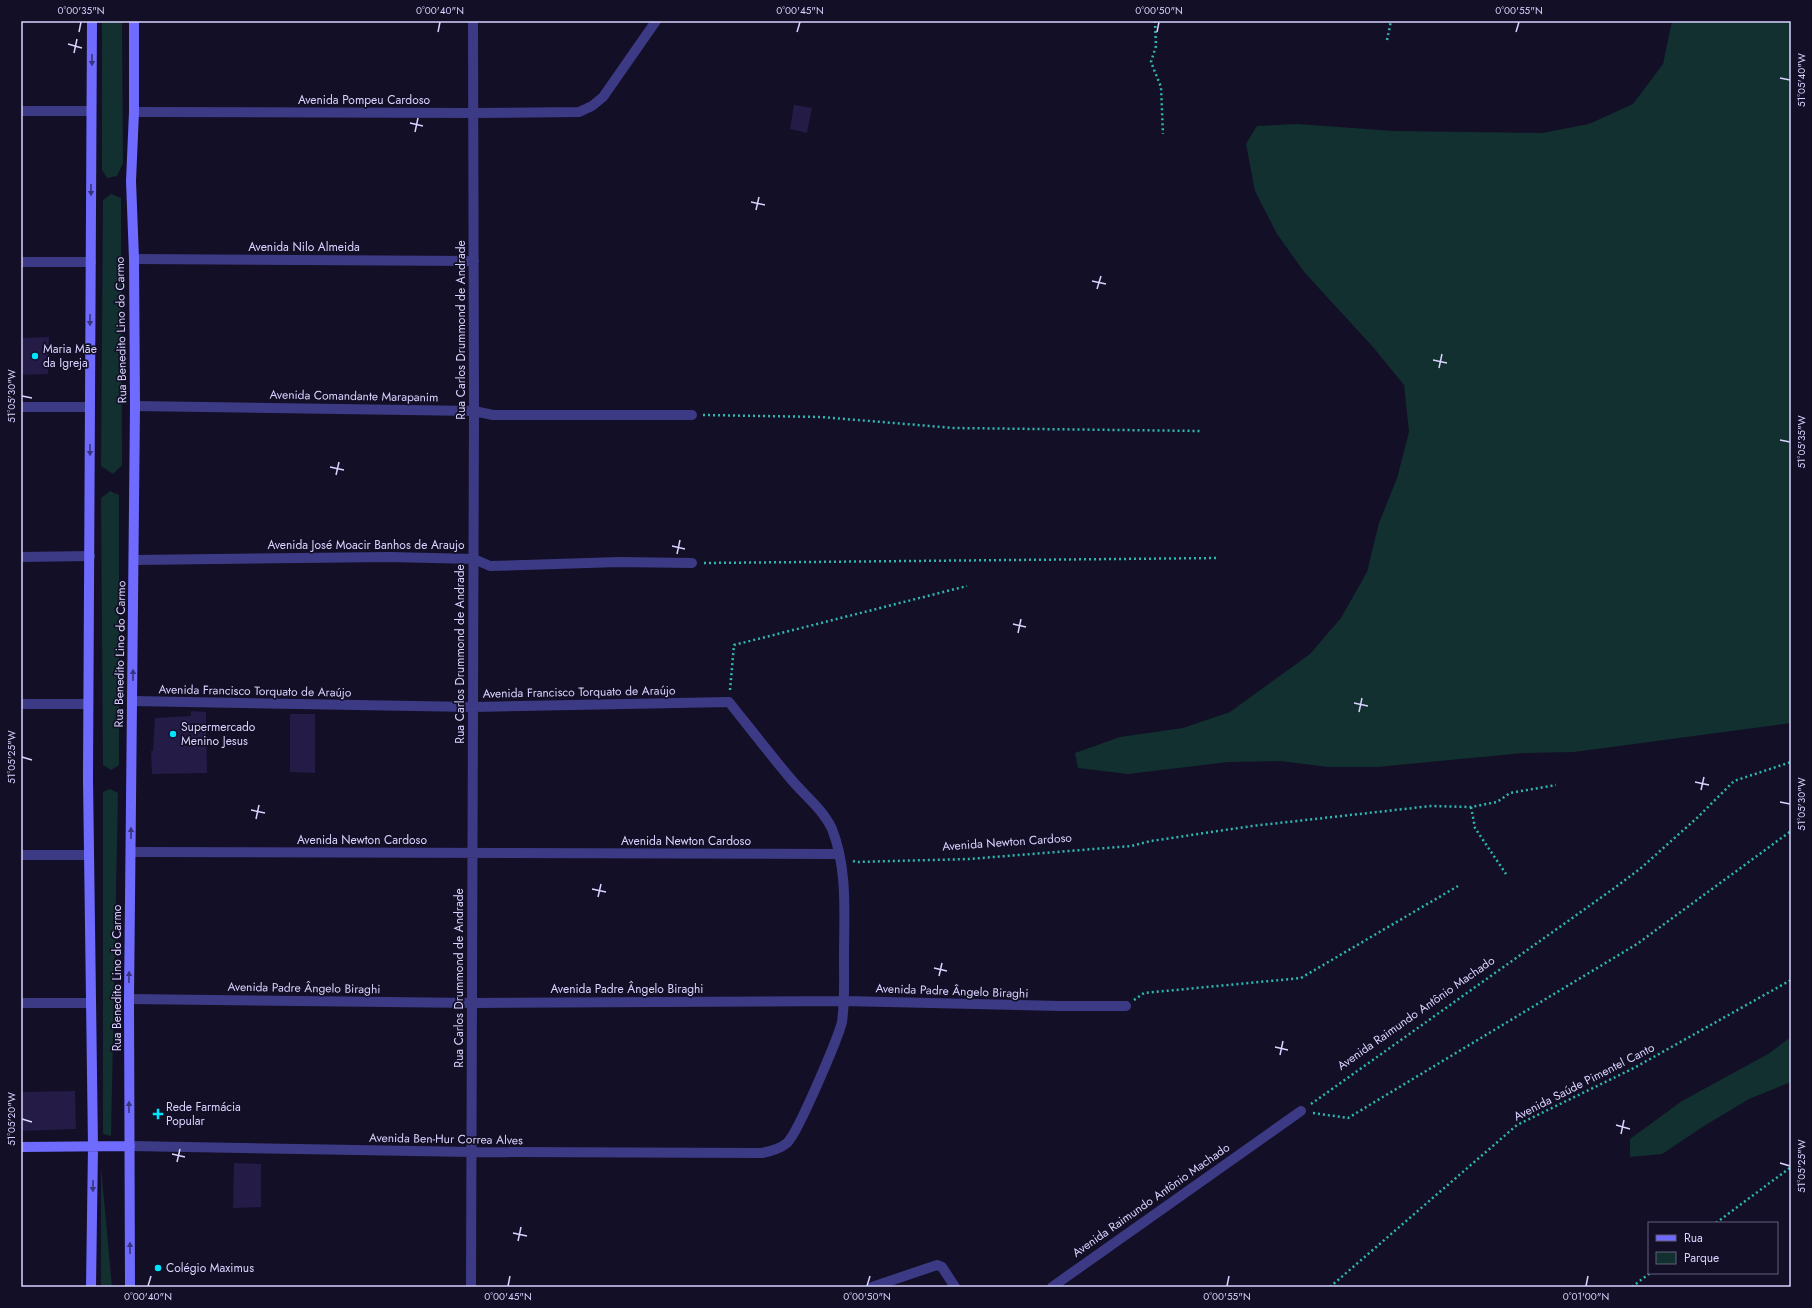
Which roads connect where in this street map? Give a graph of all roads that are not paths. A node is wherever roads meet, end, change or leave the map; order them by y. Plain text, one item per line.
1 (92, 21) edge
2 (134, 21) edge
3 (473, 21) edge
4 (656, 21) edge
5 (21, 111) edge
6 (91, 111) junction
7 (134, 112) junction
8 (473, 113) junction
9 (134, 259) junction
10 (474, 261) junction
11 (21, 262) edge
12 (91, 262) junction
13 (135, 406) junction
14 (21, 407) edge
15 (90, 407) junction
16 (474, 411) junction
17 (692, 415) road end
18 (90, 556) junction
19 (21, 557) edge
20 (474, 559) junction
21 (134, 560) junction
22 (692, 563) road end
23 (132, 701) junction
24 (729, 702) joint
25 (21, 704) edge
26 (88, 704) junction
27 (473, 707) junction
28 (131, 852) junction
29 (21, 854) edge
30 (472, 854) junction
31 (839, 854) junction
32 (89, 855) junction
33 (129, 999) junction
34 (844, 1001) junction
35 (21, 1002) edge
36 (90, 1003) junction
37 (473, 1003) junction
38 (1126, 1006) road end
39 (1301, 1111) road end
40 (130, 1146) junction
41 (21, 1147) edge
42 (93, 1147) junction
43 (472, 1152) junction
44 (91, 1287) edge
45 (130, 1287) edge
46 (471, 1287) edge
47 (872, 1287) edge
48 (955, 1287) edge
49 (1052, 1287) edge

1 -> 6 main road
2 - 7 main road, Rua Benedito Lino do Carmo
3 - 8 street, Rua Carlos Drummond de Andrade
4 - 8 street, Avenida Pompeu Cardoso
5 - 6 street
6 -> 12 main road
7 - 8 street, Avenida Pompeu Cardoso
7 - 9 main road, Rua Benedito Lino do Carmo
8 - 10 street, Rua Carlos Drummond de Andrade
9 - 10 street, Avenida Nilo Almeida
9 - 13 main road, Rua Benedito Lino do Carmo
10 - 16 street, Rua Carlos Drummond de Andrade
11 - 12 street
12 -> 15 main road
13 - 16 street, Avenida Comandante Marapanim
13 - 21 main road, Rua Benedito Lino do Carmo
14 - 15 street
15 -> 18 main road
16 - 17 street, Avenida Comandante Marapanim
16 - 20 street, Rua Carlos Drummond de Andrade
18 - 19 street
18 - 26 main road
20 - 21 street, Avenida José Moacir Banhos de Araujo
20 - 22 street, Avenida José Moacir Banhos de Araujo
20 - 27 street, Rua Carlos Drummond de Andrade
23 -> 21 main road, Rua Benedito Lino do Carmo
23 - 27 street, Avenida Francisco Torquato de Araújo
28 -> 23 main road, Rua Benedito Lino do Carmo
24 - 27 street, Avenida Francisco Torquato de Araújo
24 - 31 street, Avenida Ben-Hur Correa Alves
25 - 26 street
26 - 32 main road
27 - 30 street, Rua Carlos Drummond de Andrade
28 - 30 street, Avenida Newton Cardoso
33 -> 28 main road, Rua Benedito Lino do Carmo
29 - 32 street
30 - 31 street, Avenida Newton Cardoso
30 - 37 street, Rua Carlos Drummond de Andrade
31 - 34 street, Avenida Ben-Hur Correa Alves
32 - 36 main road
33 - 37 street, Avenida Padre Ângelo Biraghi
40 -> 33 main road, Rua Benedito Lino do Carmo
34 - 37 street, Avenida Padre Ângelo Biraghi
34 - 38 street, Avenida Padre Ângelo Biraghi
34 - 43 street, Avenida Ben-Hur Correa Alves
35 - 36 street
36 - 42 main road
37 - 43 street, Rua Carlos Drummond de Andrade
39 - 49 street, Avenida Raimundo Antônio Machado
40 - 42 main road
40 - 43 street, Avenida Ben-Hur Correa Alves
45 -> 40 main road, Rua Benedito Lino do Carmo
41 - 42 main road
42 -> 44 main road
43 - 46 street, Rua Carlos Drummond de Andrade
47 - 48 street

